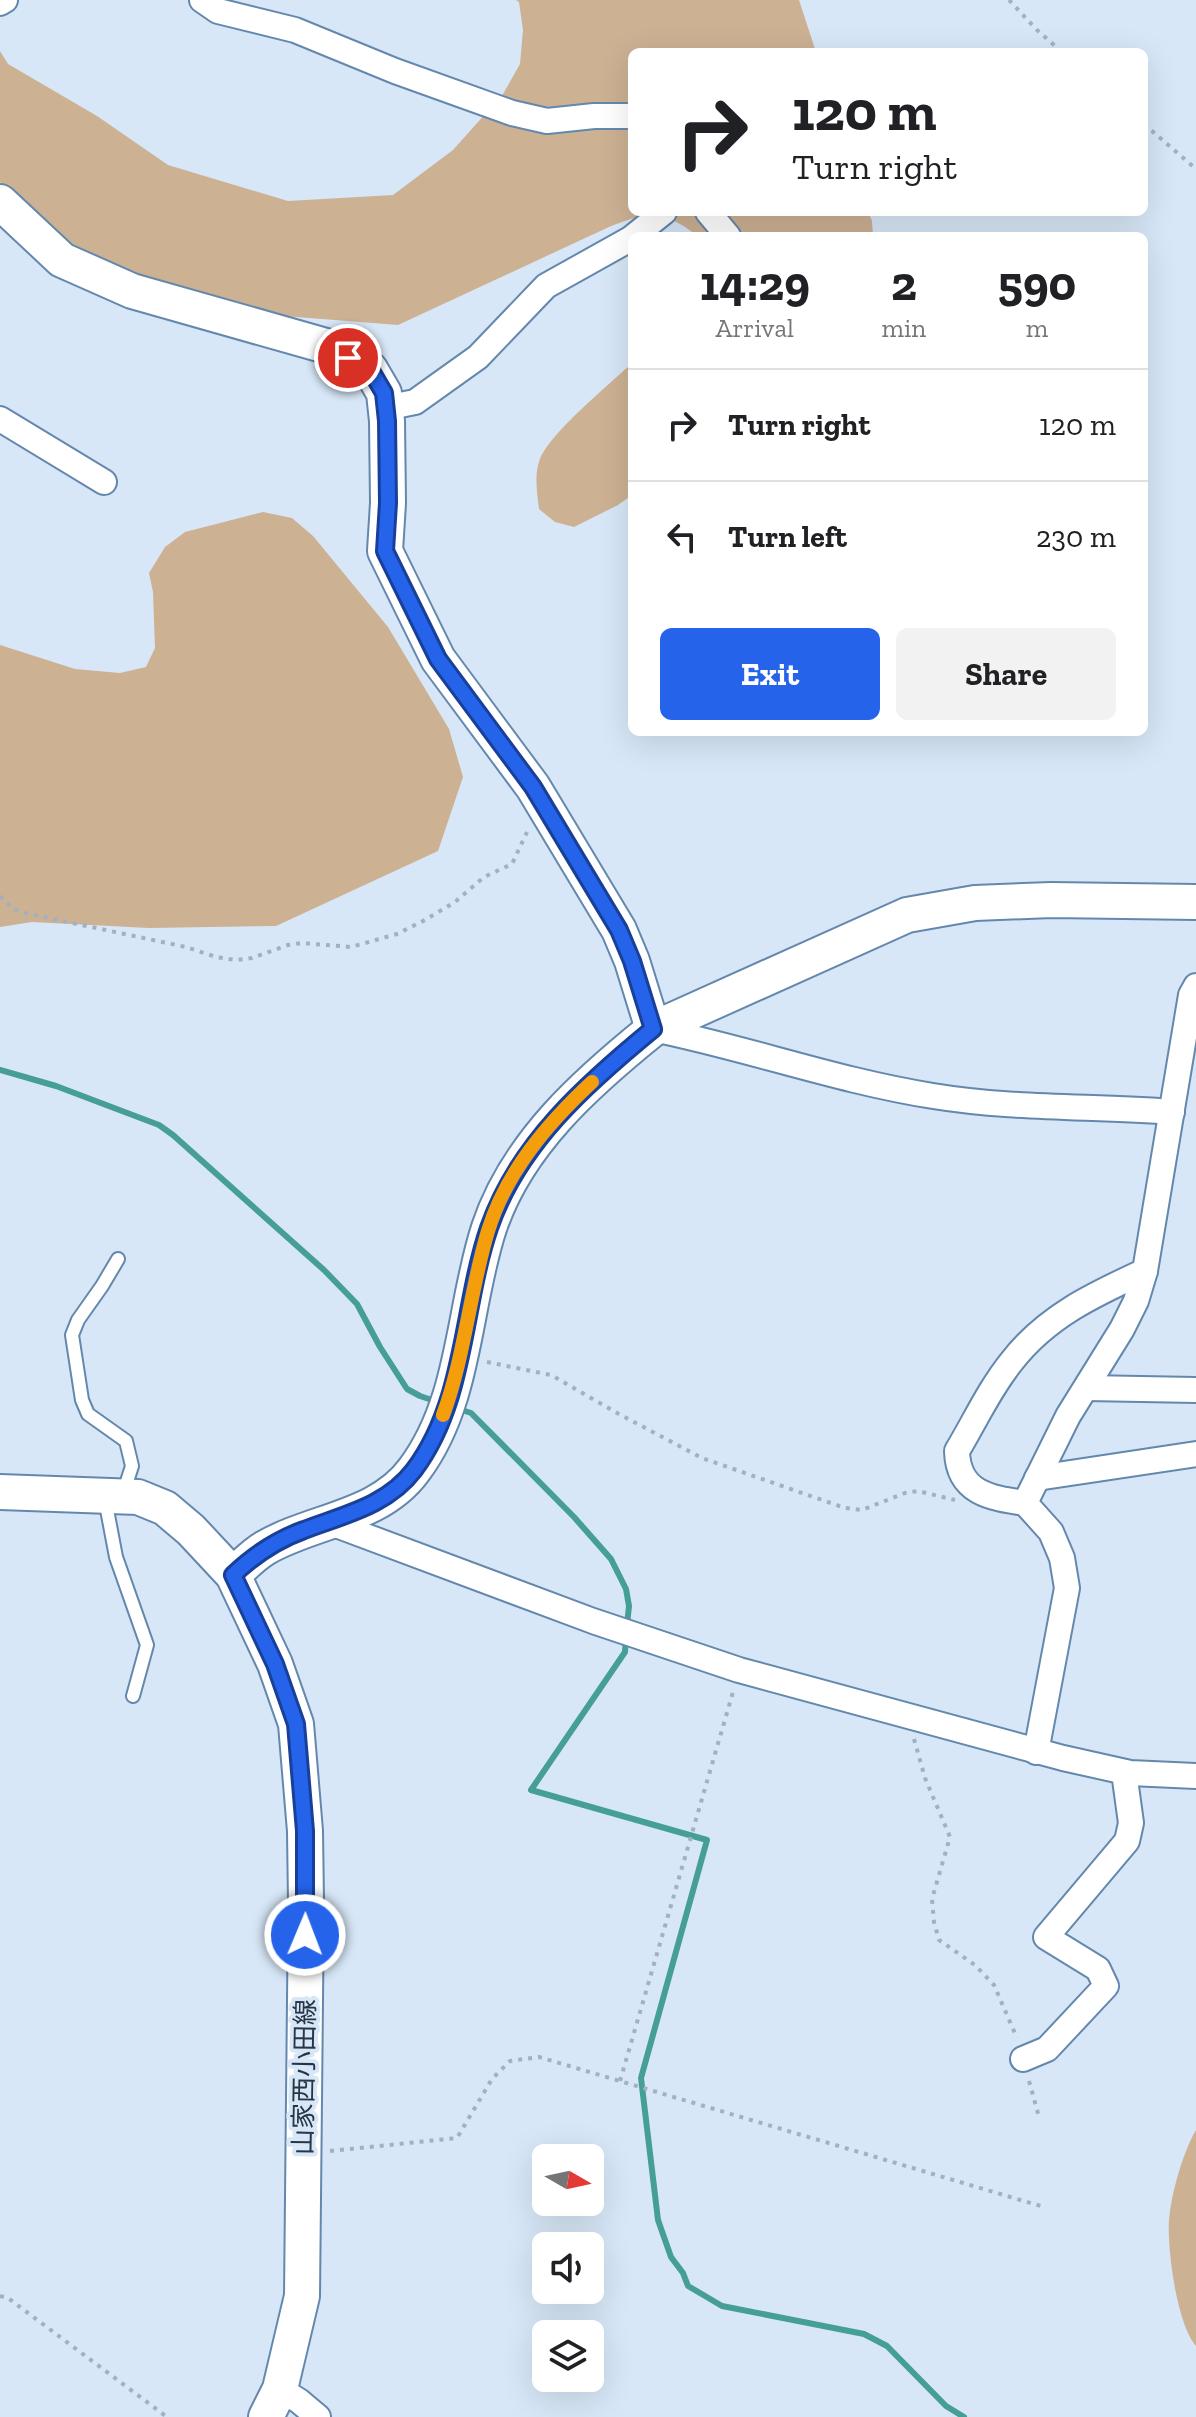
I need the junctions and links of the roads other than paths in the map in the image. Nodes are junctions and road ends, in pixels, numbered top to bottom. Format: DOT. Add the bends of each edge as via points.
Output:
graph roads {
  1 [pos="202,0"];
  2 [pos="628,116"];
  3 [pos="3,211"];
  4 [pos="659,216"];
  5 [pos="711,216"];
  6 [pos="639,232"];
  7 [pos="725,232"];
  8 [pos="628,240"];
  9 [pos="385,408"];
  10 [pos="0,419"];
  11 [pos="104,482"];
  12 [pos="1196,902"];
  13 [pos="1196,986"];
  14 [pos="653,1029"];
  15 [pos="1181,1100"];
  16 [pos="118,1259"];
  17 [pos="1145,1271"];
  18 [pos="1086,1388"];
  19 [pos="1196,1390"];
  20 [pos="1196,1454"];
  21 [pos="1037,1478"];
  22 [pos="0,1492"];
  23 [pos="113,1496"];
  24 [pos="1025,1503"];
  25 [pos="328,1522"];
  26 [pos="233,1575"];
  27 [pos="133,1696"];
  28 [pos="1036,1752"];
  29 [pos="1124,1772"];
  30 [pos="1196,1776"];
  31 [pos="1023,2059"];
  32 [pos="273,2403"];
  33 [pos="318,2417"];
  34 [pos="327,2417"];
  1 -- 2 [label="street" via="218,11 295,30 512,113 547,121"];
  3 -- 9 [label="street" via="62,260 132,291 326,346 370,369 384,393"];
  4 -- 6 [label="street"];
  5 -- 7 [label="street"];
  8 -- 9 [label="street" via="546,286 478,357 415,402"];
  9 -- 14 [label="street" via="385,551 438,659 541,801 619,930"];
  10 -- 11 [label="street"];
  12 -- 14 [label="street" via="975,903 907,915"];
  13 -- 15 [label="street"];
  14 -- 15 [label="street" via="935,1096 1015,1105"];
  14 -- 25 [label="street" via="576,1097 512,1177 488,1230 447,1404 412,1473 378,1501"];
  15 -- 17 [label="street"];
  16 -- 23 [label="lane" via="72,1335 88,1414 126,1441 132,1466"];
  17 -- 18 [label="street" via="1122,1329"];
  17 -- 24 [label="street" via="1087,1297 1037,1334 998,1379 957,1451 957,1465 969,1486"];
  18 -- 19 [label="street"];
  18 -- 21 [label="street"];
  20 -- 21 [label="street"];
  21 -- 24 [label="street"];
  22 -- 23 [label="street, 山家西小田線"];
  23 -- 26 [label="street, 山家西小田線" via="138,1497 165,1508"];
  23 -- 27 [label="lane" via="116,1557 147,1645"];
  24 -- 28 [label="street" via="1051,1532 1067,1588"];
  25 -- 26 [label="street" via="264,1548"];
  25 -- 28 [label="street" via="739,1670"];
  26 -- 32 [label="street, 山家西小田線" via="275,1664 296,1724 305,1831 302,2296"];
  28 -- 29 [label="street"];
  29 -- 30 [label="street"];
  29 -- 31 [label="street" via="1131,1823 1127,1841 1046,1937 1098,1969 1106,1986 1047,2049"];
  32 -- 33 [label="street" via="299,2401"];
  33 -- 34 [label="street"];
}
